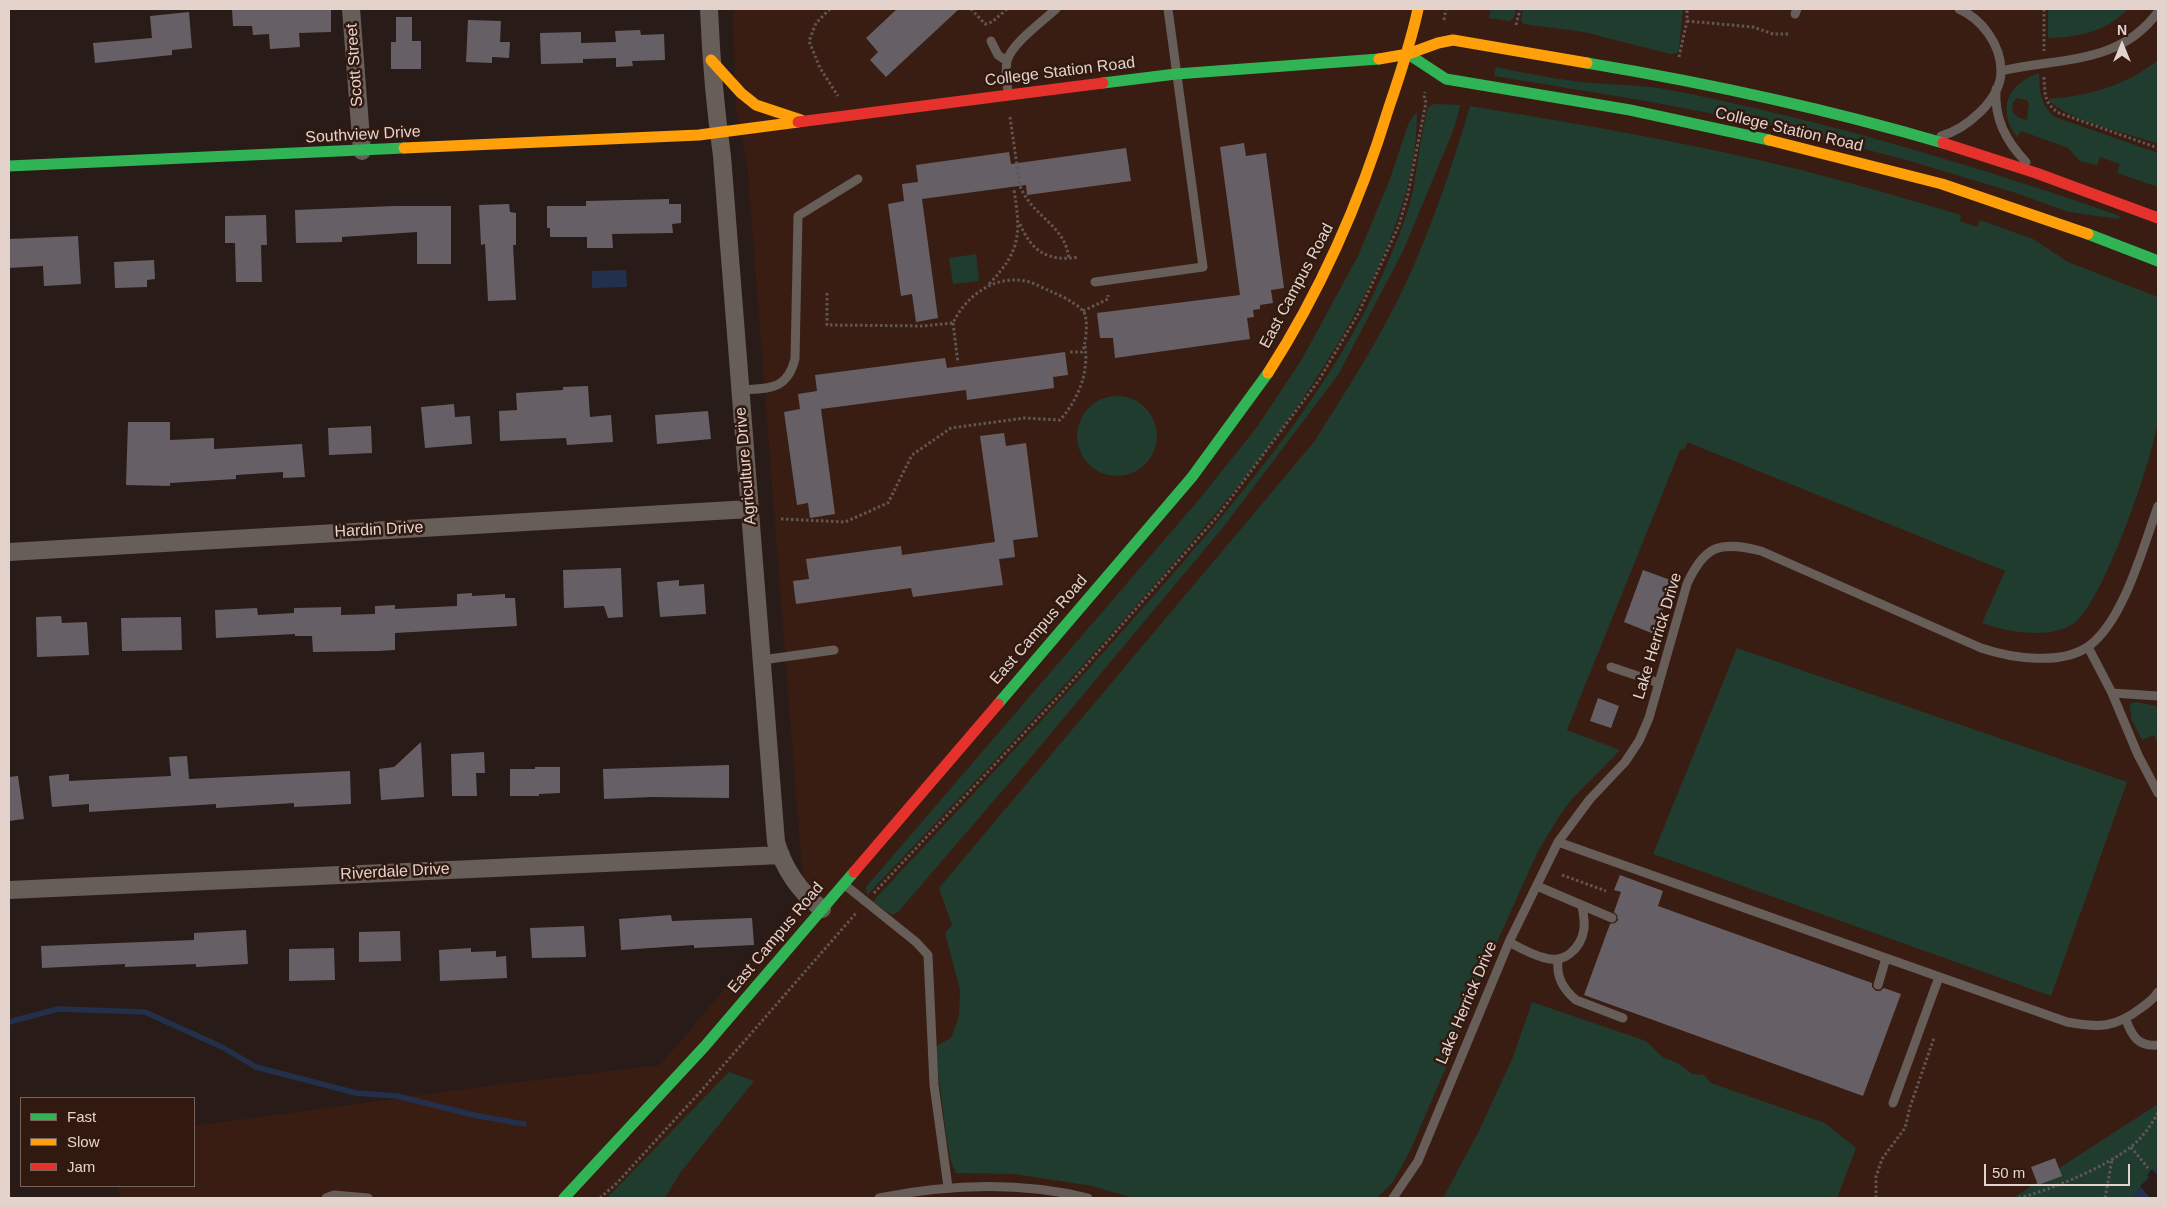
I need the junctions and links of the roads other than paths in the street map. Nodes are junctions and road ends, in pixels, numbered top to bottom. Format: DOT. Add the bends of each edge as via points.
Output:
graph roads {
  1 [pos="351,9"];
  2 [pos="709,9"];
  3 [pos="1056,9"];
  4 [pos="1168,9"];
  5 [pos="1418,9"];
  6 [pos="1959,9"];
  7 [pos="2158,12"];
  8 [pos="991,41"];
  9 [pos="1408,54"];
  10 [pos="711,60"];
  11 [pos="1007,61"];
  12 [pos="2001,71"];
  13 [pos="1176,74"];
  14 [pos="1996,88"];
  15 [pos="1008,95"];
  16 [pos="808,122"];
  17 [pos="719,134"];
  18 [pos="1924,139"];
  19 [pos="362,151"];
  20 [pos="9,166"];
  21 [pos="2041,175"];
  22 [pos="858,179"];
  23 [pos="2158,218"];
  24 [pos="2144,256"];
  25 [pos="2158,261"];
  26 [pos="2158,270"];
  27 [pos="1095,282"];
  28 [pos="740,390"];
  29 [pos="2158,506"];
  30 [pos="750,509"];
  31 [pos="9,552"];
  32 [pos="2088,646"];
  33 [pos="834,650"];
  34 [pos="762,660"];
  35 [pos="1611,667"];
  36 [pos="1659,682"];
  37 [pos="2112,693"];
  38 [pos="2158,696"];
  39 [pos="2158,793"];
  40 [pos="1558,842"];
  41 [pos="781,855"];
  42 [pos="844,884"];
  43 [pos="1537,886"];
  44 [pos="9,890"];
  45 [pos="1582,905"];
  46 [pos="822,909"];
  47 [pos="1612,918"];
  48 [pos="1509,942"];
  49 [pos="1886,958"];
  50 [pos="1558,959"];
  51 [pos="1938,977"];
  52 [pos="1878,985"];
  53 [pos="2158,992"];
  54 [pos="1624,1018"];
  55 [pos="2126,1020"];
  56 [pos="2158,1045"];
  57 [pos="1894,1102"];
  58 [pos="948,1187"];
  59 [pos="326,1198"];
  60 [pos="368,1198"];
  61 [pos="564,1198"];
  62 [pos="879,1198"];
  63 [pos="1088,1198"];
  64 [pos="1393,1198"];
  1 -- 19 [label="street, Scott Street"];
  2 -- 10 [label="street, Agriculture Drive"];
  3 -- 11 [label="lane" via="1013,49"];
  4 -- 13 [label="lane"];
  5 -- 9 [label="main road, East Campus Road"];
  6 -- 12 [label="lane" via="1976,19 1990,36"];
  7 -- 12 [label="lane" via="2134,36 2097,55"];
  8 -- 11 [label="lane" via="998,54"];
  9 -- 13 [label="main road, College Station Road"];
  9 -- 18 [label="main road, College Station Road" via="1438,42 1461,41 1682,81 1828,112"];
  9 -- 24 [label="main road, College Station Road" via="1446,79 1667,118 1942,184"];
  9 -- 42 [label="main road, East Campus Road" via="1345,231 1304,315 1233,424"];
  10 -- 16 [label="main road" via="756,105"];
  10 -- 17 [label="street, Agriculture Drive"];
  11 -- 15 [label="lane"];
  12 -- 14 [label="lane"];
  13 -- 15 [label="main road, College Station Road"];
  13 -- 27 [label="lane" via="1203,267"];
  14 -- 18 [label="lane" via="1979,113 1962,128"];
  14 -- 21 [label="lane" via="1997,116 2006,138 2026,163"];
  15 -- 16 [label="main road, College Station Road"];
  16 -- 17 [label="main road, College Station Road"];
  17 -- 19 [label="main road, Southview Drive"];
  17 -- 28 [label="street, Agriculture Drive"];
  18 -- 21 [label="main road, College Station Road"];
  19 -- 20 [label="main road, Southview Drive"];
  21 -- 23 [label="main road, College Station Road"];
  22 -- 28 [label="lane" via="798,216 795,359 790,373 773,387"];
  24 -- 25 [label="main road, College Station Road"];
  24 -- 26 [label="main road"];
  28 -- 30 [label="street, Agriculture Drive"];
  29 -- 32 [label="lane, Lake Herrick Drive" via="2125,594 2101,634"];
  30 -- 31 [label="street, Hardin Drive"];
  30 -- 34 [label="street, Agriculture Drive"];
  32 -- 36 [label="lane, Lake Herrick Drive" via="2075,653 2048,658 2027,659 1994,652 1762,551 1730,545 1715,548 1694,568"];
  32 -- 37 [label="lane"];
  33 -- 34 [label="lane"];
  34 -- 41 [label="street, Agriculture Drive" via="776,842"];
  35 -- 36 [label="lane"];
  36 -- 40 [label="lane, Lake Herrick Drive" via="1639,742 1625,762 1573,818"];
  37 -- 38 [label="lane"];
  37 -- 39 [label="lane"];
  40 -- 43 [label="lane, Lake Herrick Drive"];
  40 -- 49 [label="lane"];
  41 -- 44 [label="street, Riverdale Drive"];
  41 -- 46 [label="street, Agriculture Drive" via="797,883"];
  42 -- 46 [label="main road, East Campus Road"];
  42 -- 58 [label="lane" via="928,955 934,1085"];
  43 -- 45 [label="lane"];
  43 -- 48 [label="lane, Lake Herrick Drive"];
  45 -- 47 [label="lane"];
  45 -- 50 [label="lane" via="1584,929 1581,939 1568,956"];
  46 -- 61 [label="main road, East Campus Road" via="705,1046"];
  48 -- 50 [label="lane" via="1547,959"];
  48 -- 64 [label="lane, Lake Herrick Drive" via="1418,1162"];
  49 -- 51 [label="lane"];
  49 -- 52 [label="lane"];
  50 -- 54 [label="lane" via="1559,979 1570,995"];
  51 -- 55 [label="lane" via="2067,1022 2106,1026"];
  51 -- 57 [label="lane"];
  53 -- 55 [label="lane"];
  55 -- 56 [label="lane" via="2138,1042"];
  58 -- 62 [label="lane"];
  58 -- 63 [label="lane" via="1021,1186"];
  59 -- 60 [label="lane" via="334,1195"];
}
